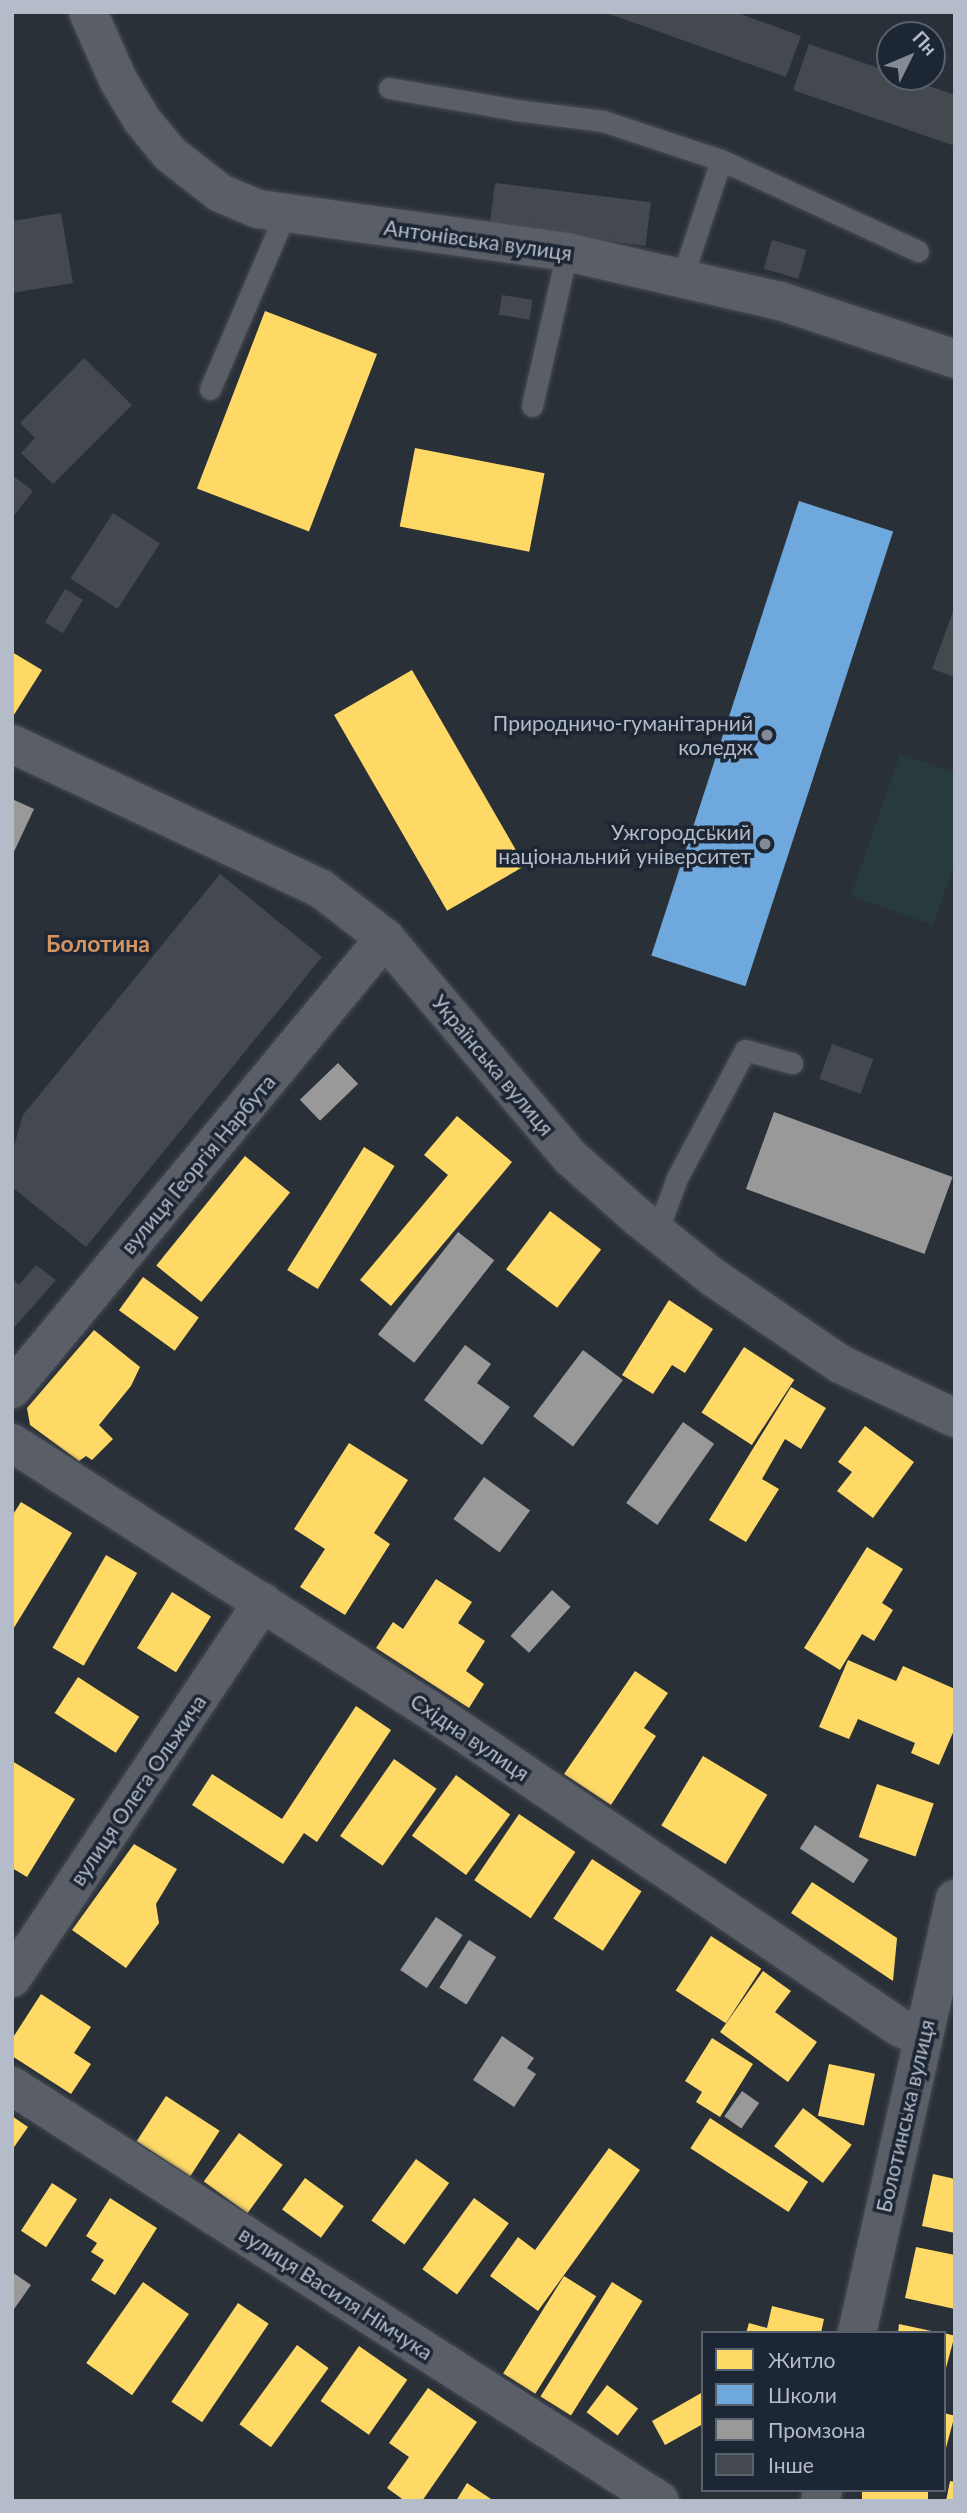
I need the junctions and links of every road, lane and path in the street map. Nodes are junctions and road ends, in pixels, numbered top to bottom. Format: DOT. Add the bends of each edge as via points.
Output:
graph roads {
  1 [pos="89,12"];
  2 [pos="389,88"];
  3 [pos="721,160"];
  4 [pos="286,212"];
  5 [pos="918,251"];
  6 [pos="568,252"];
  7 [pos="682,278"];
  8 [pos="955,359"];
  9 [pos="210,389"];
  10 [pos="532,406"];
  11 [pos="12,744"];
  12 [pos="385,938"];
  13 [pos="792,1063"];
  14 [pos="657,1232"];
  15 [pos="12,1389"];
  16 [pos="955,1418"];
  17 [pos="12,1443"];
  18 [pos="263,1602"];
  19 [pos="955,1899"];
  20 [pos="12,1978"];
  21 [pos="922,2038"];
  22 [pos="12,2086"];
  23 [pos="858,2331"];
  24 [pos="660,2501"];
  1 -- 4 [label="street, Антонівська вулиця" via="118,80 170,154 220,194 258,209"];
  2 -- 3 [label="lane" via="603,121"];
  3 -- 5 [label="lane"];
  3 -- 7 [label="lane"];
  4 -- 6 [label="street, Антонівська вулиця"];
  4 -- 9 [label="lane"];
  6 -- 7 [label="street, Антонівська вулиця"];
  6 -- 10 [label="lane"];
  7 -- 8 [label="street, Антонівська вулиця" via="780,301"];
  11 -- 12 [label="street, Українська вулиця" via="320,888"];
  12 -- 14 [label="street, Українська вулиця" via="570,1157"];
  12 -- 15 [label="street, вулиця Георгія Нарбута"];
  13 -- 14 [label="lane" via="745,1050 677,1178"];
  14 -- 16 [label="street, Українська вулиця" via="714,1278 840,1364"];
  17 -- 18 [label="street, Східна вулиця"];
  18 -- 20 [label="street, вулиця Олега Ольжича"];
  18 -- 21 [label="street, Східна вулиця"];
  19 -- 21 [label="street, Болотинська вулиця"];
  21 -- 23 [label="street, Болотинська вулиця"];
  22 -- 24 [label="street, вулиця Василя Німчука"];
}
